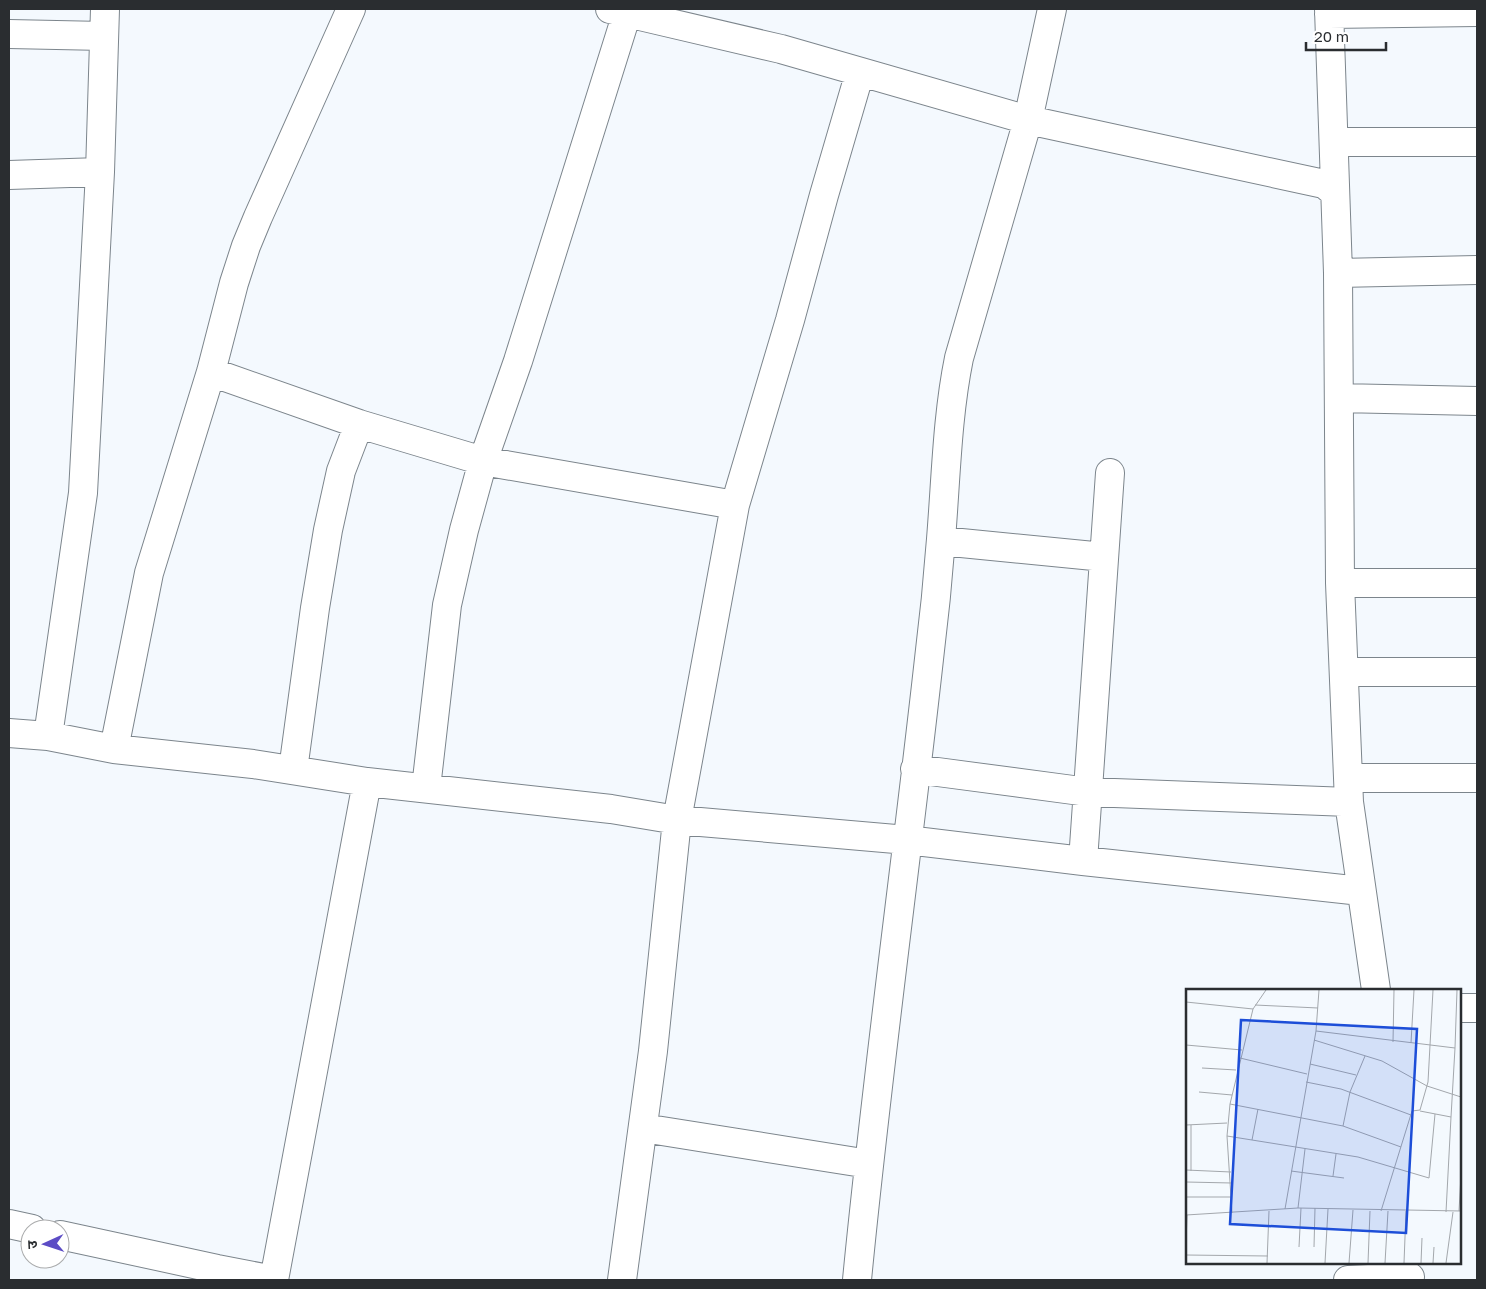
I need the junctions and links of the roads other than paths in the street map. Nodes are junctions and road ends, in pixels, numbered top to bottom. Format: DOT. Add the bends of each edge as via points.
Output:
graph roads {
  1 [pos="105,9"];
  2 [pos="351,9"];
  3 [pos="1052,9"];
  4 [pos="618,11"];
  5 [pos="1329,12"];
  6 [pos="1477,12"];
  7 [pos="9,34"];
  8 [pos="104,36"];
  9 [pos="860,72"];
  10 [pos="1028,120"];
  11 [pos="1334,142"];
  12 [pos="1477,142"];
  13 [pos="100,172"];
  14 [pos="9,174"];
  15 [pos="1335,193"];
  16 [pos="1477,270"];
  17 [pos="1338,273"];
  18 [pos="212,372"];
  19 [pos="1339,398"];
  20 [pos="1477,401"];
  21 [pos="359,424"];
  22 [pos="483,462"];
  23 [pos="1110,473"];
  24 [pos="735,505"];
  25 [pos="941,541"];
  26 [pos="1104,557"];
  27 [pos="1340,583"];
  28 [pos="1477,583"];
  29 [pos="1344,672"];
  30 [pos="1477,672"];
  31 [pos="9,732"];
  32 [pos="48,736"];
  33 [pos="114,749"];
  34 [pos="915,769"];
  35 [pos="293,770"];
  36 [pos="1477,778"];
  37 [pos="367,782"];
  38 [pos="426,788"];
  39 [pos="1349,790"];
  40 [pos="1088,792"];
  41 [pos="677,820"];
  42 [pos="907,840"];
  43 [pos="1083,861"];
  44 [pos="1362,891"];
  45 [pos="1376,989"];
  46 [pos="1461,1008"];
  47 [pos="1477,1008"];
  48 [pos="643,1128"];
  49 [pos="869,1164"];
  50 [pos="70,1238"];
  51 [pos="1410,1273"];
  52 [pos="216,1275"];
  53 [pos="274,1280"];
  54 [pos="622,1280"];
  55 [pos="857,1280"];
  56 [pos="1348,1280"];
  1 -- 8 [label="street"];
  2 -- 18 [label="street" via="246,246"];
  3 -- 10 [label="street"];
  4 -- 9 [label="street" via="781,49"];
  4 -- 22 [label="street" via="518,361"];
  5 -- 6 [label="street"];
  5 -- 11 [label="street"];
  7 -- 8 [label="street"];
  8 -- 13 [label="street"];
  9 -- 10 [label="street"];
  9 -- 24 [label="street"];
  10 -- 15 [label="street" via="1324,184"];
  10 -- 25 [label="street" via="959,358 950,417"];
  11 -- 12 [label="street"];
  11 -- 15 [label="street"];
  13 -- 14 [label="street"];
  13 -- 32 [label="street" via="83,493"];
  15 -- 17 [label="street"];
  16 -- 17 [label="street"];
  17 -- 19 [label="street"];
  18 -- 21 [label="street"];
  18 -- 33 [label="street" via="149,573"];
  19 -- 20 [label="street"];
  19 -- 27 [label="street"];
  21 -- 22 [label="street"];
  21 -- 35 [label="street" via="342,471 328,530"];
  22 -- 24 [label="street"];
  22 -- 38 [label="street" via="447,605"];
  23 -- 26 [label="street"];
  24 -- 41 [label="street"];
  25 -- 26 [label="street"];
  25 -- 34 [label="street"];
  26 -- 40 [label="street"];
  27 -- 28 [label="street"];
  27 -- 29 [label="street"];
  29 -- 30 [label="street"];
  29 -- 39 [label="street"];
  31 -- 32 [label="street"];
  32 -- 33 [label="street"];
  33 -- 35 [label="street"];
  34 -- 40 [label="street"];
  34 -- 42 [label="street"];
  35 -- 37 [label="street"];
  36 -- 39 [label="street"];
  37 -- 38 [label="street"];
  37 -- 53 [label="street"];
  38 -- 41 [label="street" via="611,809"];
  39 -- 40 [label="street"];
  39 -- 44 [label="street"];
  40 -- 43 [label="street"];
  41 -- 42 [label="street"];
  41 -- 48 [label="street"];
  42 -- 43 [label="street"];
  42 -- 49 [label="street"];
  43 -- 44 [label="street"];
  44 -- 45 [label="street"];
  46 -- 47 [label="street"];
  48 -- 49 [label="street"];
  48 -- 54 [label="street"];
  49 -- 55 [label="street"];
  50 -- 52 [label="street"];
  51 -- 56 [label="street"];
  52 -- 53 [label="street"];
}
